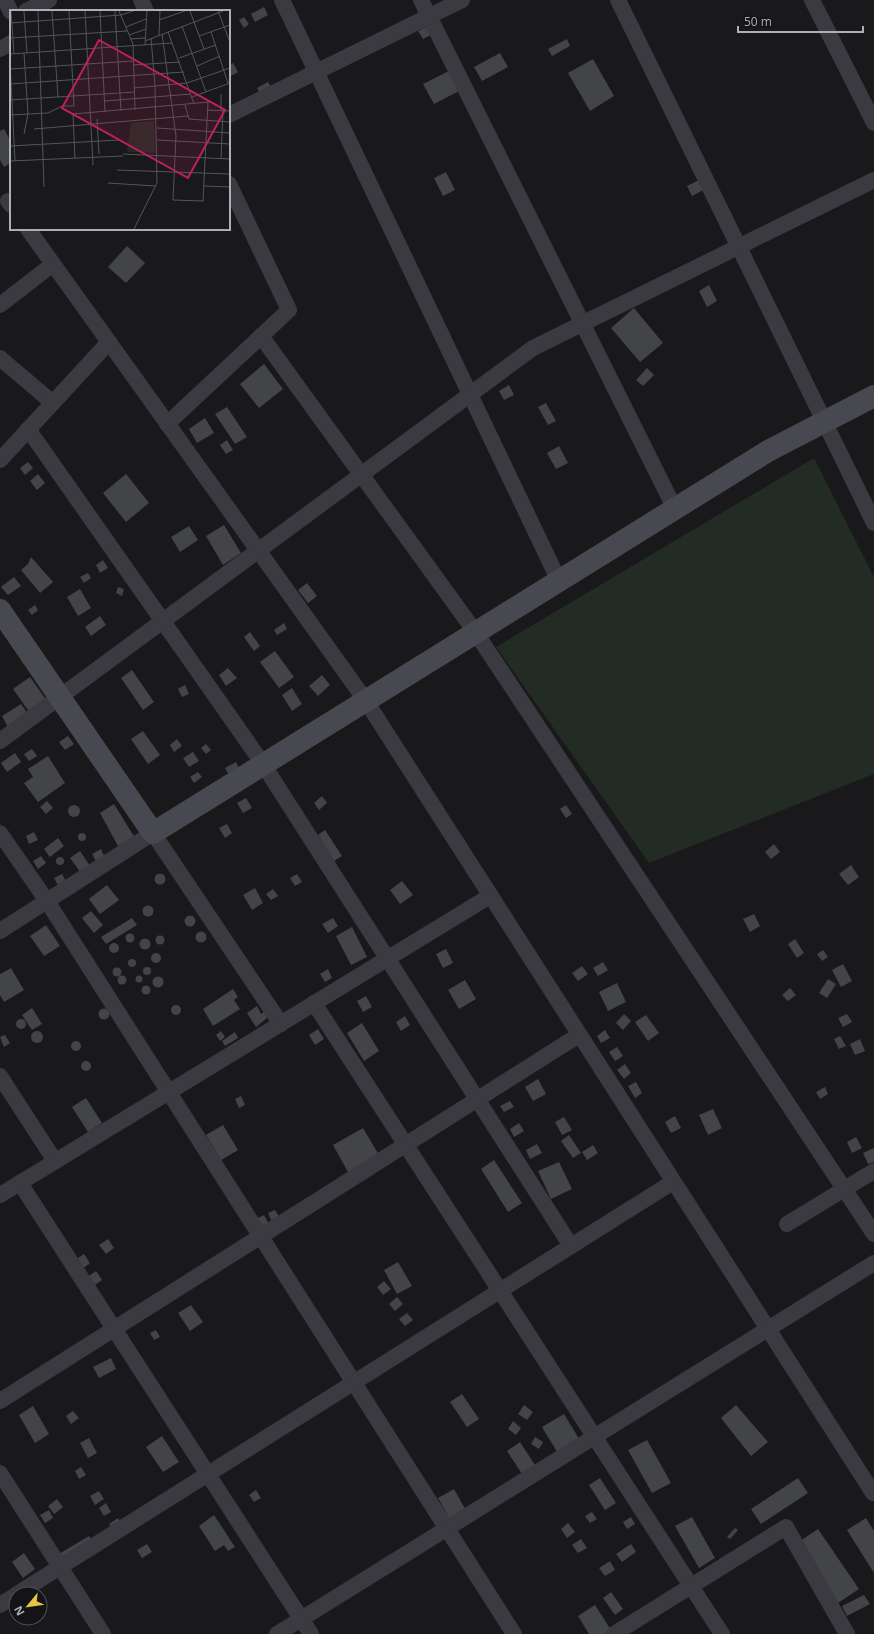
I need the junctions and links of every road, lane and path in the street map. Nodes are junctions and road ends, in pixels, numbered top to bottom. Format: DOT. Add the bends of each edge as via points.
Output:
graph roads {
  1 [pos="5,0"];
  2 [pos="49,0"];
  3 [pos="141,0"];
  4 [pos="282,0"];
  5 [pos="421,0"];
  6 [pos="462,0"];
  7 [pos="618,0"];
  8 [pos="812,0"];
  9 [pos="10,10"];
  10 [pos="28,10"];
  11 [pos="146,10"];
  12 [pos="429,16"];
  13 [pos="10,44"];
  14 [pos="0,49"];
  15 [pos="316,72"];
  16 [pos="230,115"];
  17 [pos="874,123"];
  18 [pos="874,180"];
  19 [pos="230,186"];
  20 [pos="29,230"];
  21 [pos="739,247"];
  22 [pos="53,264"];
  23 [pos="0,305"];
  24 [pos="583,324"];
  25 [pos="261,336"];
  26 [pos="109,342"];
  27 [pos="0,358"];
  28 [pos="470,394"];
  29 [pos="874,396"];
  30 [pos="53,403"];
  31 [pos="824,422"];
  32 [pos="167,424"];
  33 [pos="28,429"];
  34 [pos="0,460"];
  35 [pos="361,475"];
  36 [pos="675,509"];
  37 [pos="874,523"];
  38 [pos="258,551"];
  39 [pos="559,581"];
  40 [pos="0,610"];
  41 [pos="163,621"];
  42 [pos="476,633"];
  43 [pos="60,697"];
  44 [pos="366,701"];
  45 [pos="0,741"];
  46 [pos="264,764"];
  47 [pos="0,833"];
  48 [pos="153,833"];
  49 [pos="490,896"];
  50 [pos="47,901"];
  51 [pos="0,931"];
  52 [pos="387,958"];
  53 [pos="314,1003"];
  54 [pos="281,1024"];
  55 [pos="579,1035"];
  56 [pos="0,1076"];
  57 [pos="169,1092"];
  58 [pos="477,1099"];
  59 [pos="405,1145"];
  60 [pos="55,1161"];
  61 [pos="874,1171"];
  62 [pos="673,1182"];
  63 [pos="20,1183"];
  64 [pos="844,1189"];
  65 [pos="0,1195"];
  66 [pos="787,1224"];
  67 [pos="874,1234"];
  68 [pos="261,1236"];
  69 [pos="571,1246"];
  70 [pos="874,1263"];
  71 [pos="500,1291"];
  72 [pos="114,1329"];
  73 [pos="768,1329"];
  74 [pos="354,1383"];
  75 [pos="0,1401"];
  76 [pos="594,1437"];
  77 [pos="0,1473"];
  78 [pos="208,1474"];
  79 [pos="874,1492"];
  80 [pos="447,1529"];
  81 [pos="60,1567"];
  82 [pos="30,1586"];
  83 [pos="691,1586"];
  84 [pos="301,1619"];
  85 [pos="103,1634"];
  86 [pos="277,1634"];
  87 [pos="311,1634"];
  88 [pos="514,1634"];
  89 [pos="614,1634"];
  90 [pos="722,1634"];
  91 [pos="847,1634"];
  1 -- 9 [label="street"];
  2 -- 10 [label="street"];
  3 -- 11 [label="street"];
  4 -- 15 [label="street"];
  5 -- 12 [label="street"];
  6 -- 12 [label="street"];
  7 -- 21 [label="street"];
  8 -- 17 [label="street"];
  12 -- 15 [label="street"];
  12 -- 24 [label="street"];
  13 -- 14 [label="street"];
  15 -- 16 [label="street"];
  15 -- 28 [label="street"];
  18 -- 21 [label="street"];
  19 -- 25 [label="street" via="289,310"];
  20 -- 22 [label="street"];
  21 -- 24 [label="street"];
  21 -- 31 [label="street"];
  22 -- 23 [label="street"];
  22 -- 26 [label="street"];
  24 -- 28 [label="street" via="533,348"];
  24 -- 36 [label="street"];
  25 -- 32 [label="street"];
  25 -- 35 [label="street"];
  26 -- 30 [label="street"];
  26 -- 32 [label="street"];
  27 -- 30 [label="street"];
  28 -- 35 [label="street"];
  28 -- 39 [label="street"];
  29 -- 31 [label="main road"];
  30 -- 33 [label="street"];
  31 -- 36 [label="main road" via="768,451"];
  31 -- 37 [label="street"];
  32 -- 38 [label="street"];
  33 -- 34 [label="street"];
  33 -- 41 [label="street"];
  35 -- 38 [label="street"];
  35 -- 42 [label="street"];
  36 -- 39 [label="main road"];
  38 -- 41 [label="street"];
  38 -- 44 [label="street"];
  39 -- 42 [label="main road"];
  40 -- 43 [label="main road"];
  41 -- 43 [label="street"];
  41 -- 46 [label="street"];
  42 -- 44 [label="main road"];
  42 -- 64 [label="street"];
  43 -- 45 [label="street"];
  43 -- 48 [label="main road"];
  44 -- 46 [label="main road"];
  44 -- 49 [label="street"];
  46 -- 48 [label="main road"];
  46 -- 52 [label="street"];
  47 -- 50 [label="street"];
  48 -- 50 [label="street"];
  48 -- 54 [label="street"];
  49 -- 52 [label="street"];
  49 -- 55 [label="street"];
  50 -- 51 [label="street"];
  50 -- 57 [label="street"];
  52 -- 53 [label="street"];
  52 -- 58 [label="street"];
  53 -- 54 [label="street"];
  53 -- 59 [label="street"];
  54 -- 57 [label="street"];
  55 -- 58 [label="street"];
  55 -- 62 [label="street"];
  56 -- 60 [label="street"];
  57 -- 60 [label="street"];
  57 -- 68 [label="street"];
  58 -- 59 [label="street"];
  58 -- 69 [label="street"];
  59 -- 68 [label="street"];
  59 -- 71 [label="street"];
  60 -- 63 [label="street"];
  61 -- 64 [label="street"];
  62 -- 69 [label="street"];
  62 -- 73 [label="street"];
  63 -- 65 [label="street"];
  63 -- 72 [label="street"];
  64 -- 66 [label="street"];
  64 -- 67 [label="street"];
  68 -- 72 [label="street"];
  68 -- 74 [label="street"];
  69 -- 71 [label="street"];
  70 -- 73 [label="street"];
  71 -- 74 [label="street"];
  71 -- 76 [label="street"];
  72 -- 75 [label="street"];
  72 -- 78 [label="street"];
  73 -- 76 [label="street"];
  73 -- 79 [label="street"];
  74 -- 78 [label="street"];
  74 -- 80 [label="street"];
  76 -- 80 [label="street"];
  76 -- 83 [label="street"];
  77 -- 81 [label="street"];
  78 -- 81 [label="street"];
  78 -- 84 [label="street"];
  80 -- 84 [label="street"];
  80 -- 88 [label="street"];
  81 -- 82 [label="street"];
  81 -- 85 [label="street"];
  83 -- 89 [label="street"];
  83 -- 90 [label="street"];
  83 -- 91 [label="street" via="786,1527"];
  84 -- 86 [label="street"];
  84 -- 87 [label="street"];
}
